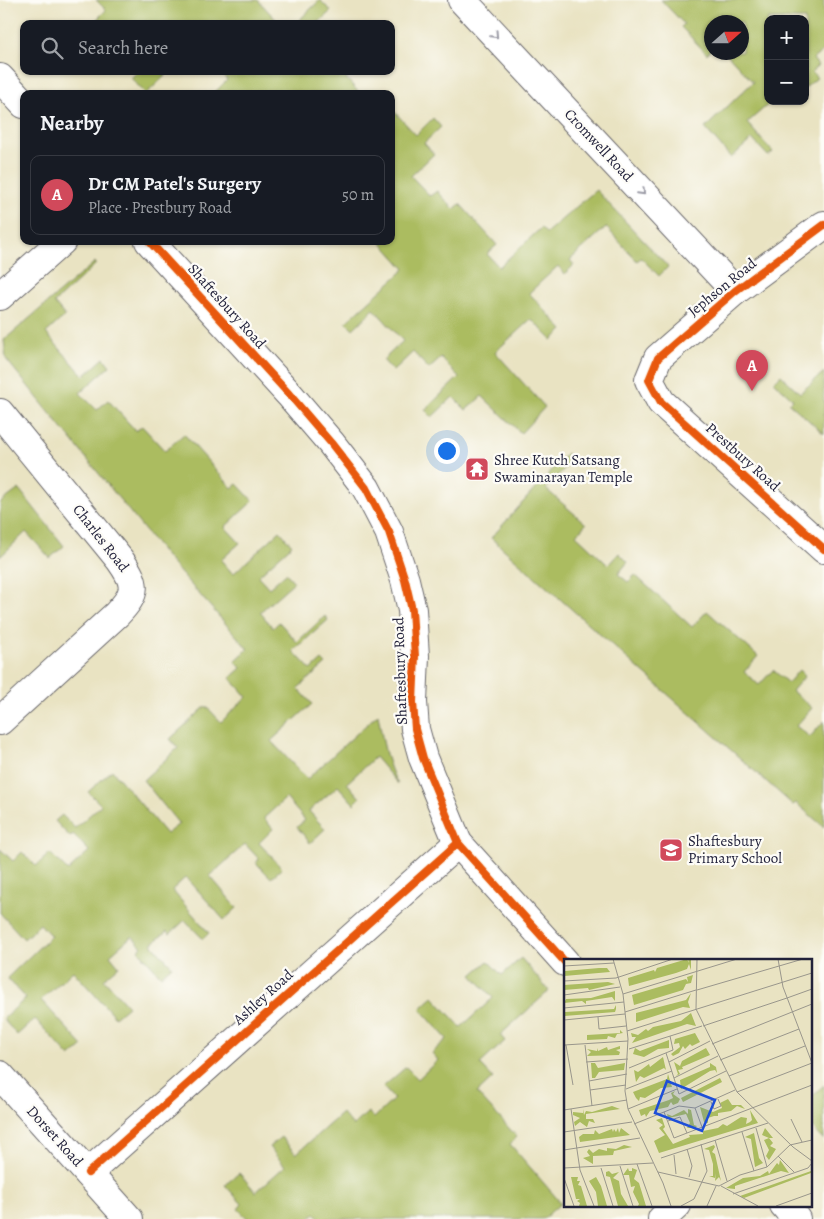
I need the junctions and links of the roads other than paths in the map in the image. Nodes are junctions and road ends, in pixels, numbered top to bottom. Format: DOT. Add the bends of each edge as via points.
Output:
graph roads {
  1 [pos="462,0"];
  2 [pos="0,78"];
  3 [pos="20,100"];
  4 [pos="824,225"];
  5 [pos="57,245"];
  6 [pos="153,245"];
  7 [pos="736,291"];
  8 [pos="0,296"];
  9 [pos="649,380"];
  10 [pos="0,413"];
  11 [pos="824,549"];
  12 [pos="0,721"];
  13 [pos="458,843"];
  14 [pos="564,961"];
  15 [pos="0,1075"];
  16 [pos="88,1173"];
  17 [pos="676,1206"];
  18 [pos="785,1206"];
  19 [pos="129,1219"];
  20 [pos="662,1219"];
  21 [pos="796,1219"];
  1 -- 7 [label="street, Cromwell Road, one-way"];
  2 -- 3 [label="street"];
  4 -- 7 [label="street, Jephson Road"];
  5 -- 8 [label="street"];
  6 -- 13 [label="street, Shaftesbury Road" via="331,443 366,488 389,532 412,610 415,729 423,758"];
  7 -- 9 [label="street, Jephson Road" via="658,358"];
  9 -- 11 [label="street, Prestbury Road" via="661,402"];
  10 -- 12 [label="street, Charles Road" via="120,560 130,574 134,588 128,602 117,614"];
  13 -- 14 [label="street, Shaftesbury Road"];
  13 -- 16 [label="street, Ashley Road"];
  15 -- 16 [label="street, Dorset Road"];
  16 -- 19 [label="street, Dorset Road"];
  17 -- 20 [label="street"];
  18 -- 21 [label="street"];
}
